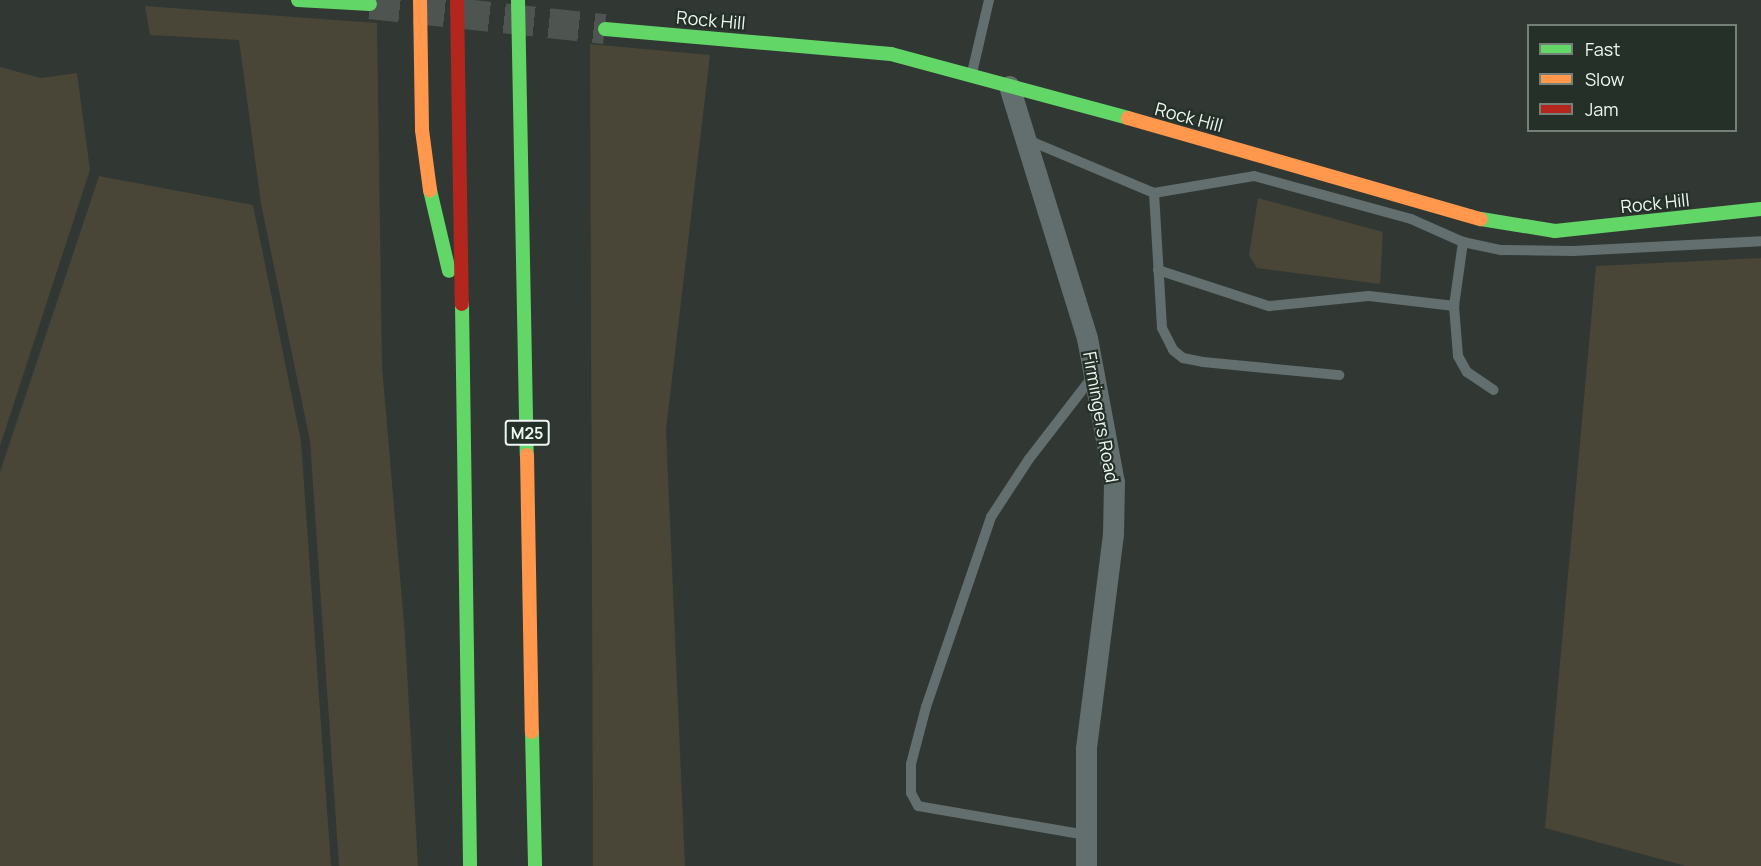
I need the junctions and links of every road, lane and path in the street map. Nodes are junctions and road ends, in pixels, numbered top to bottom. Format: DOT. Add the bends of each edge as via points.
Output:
graph roads {
  1 [pos="298,0"];
  2 [pos="420,0"];
  3 [pos="457,0"];
  4 [pos="518,0"];
  5 [pos="989,0"];
  6 [pos="370,4"];
  7 [pos="605,29"];
  8 [pos="971,76"];
  9 [pos="1009,86"];
  10 [pos="1028,140"];
  11 [pos="1154,193"];
  12 [pos="1761,209"];
  13 [pos="1761,241"];
  14 [pos="1462,242"];
  15 [pos="1158,270"];
  16 [pos="1454,306"];
  17 [pos="462,322"];
  18 [pos="1094,375"];
  19 [pos="1339,375"];
  20 [pos="1494,390"];
  21 [pos="1086,835"];
  22 [pos="471,866"];
  23 [pos="535,866"];
  24 [pos="1086,866"];
  1 -- 6 [label="main road"];
  2 -- 17 [label="main road" via="422,130 428,181"];
  3 -- 17 [label="main road"];
  4 -- 23 [label="main road, M25"];
  5 -- 8 [label="lane"];
  7 -- 8 [label="main road, Rock Hill" via="891,54"];
  8 -- 9 [label="main road, Rock Hill"];
  9 -- 10 [label="street, Firmingers Road"];
  9 -- 12 [label="main road, Rock Hill" via="1492,222 1555,231"];
  10 -- 11 [label="lane"];
  10 -- 18 [label="street, Firmingers Road" via="1081,316"];
  11 -- 14 [label="lane" via="1254,176 1412,219"];
  11 -- 15 [label="lane"];
  13 -- 14 [label="lane" via="1534,252"];
  14 -- 16 [label="lane"];
  15 -- 16 [label="lane" via="1269,306 1369,296"];
  15 -- 19 [label="lane" via="1162,328 1173,350 1183,358"];
  16 -- 20 [label="lane" via="1458,356 1467,372"];
  17 -- 22 [label="main road"];
  18 -- 21 [label="street, Firmingers Road" via="1114,482 1113,534 1086,749"];
  18 -- 21 [label="lane" via="1029,459 991,517 926,707 911,764 911,793 918,806"];
  21 -- 24 [label="street, Firmingers Road"];
}
